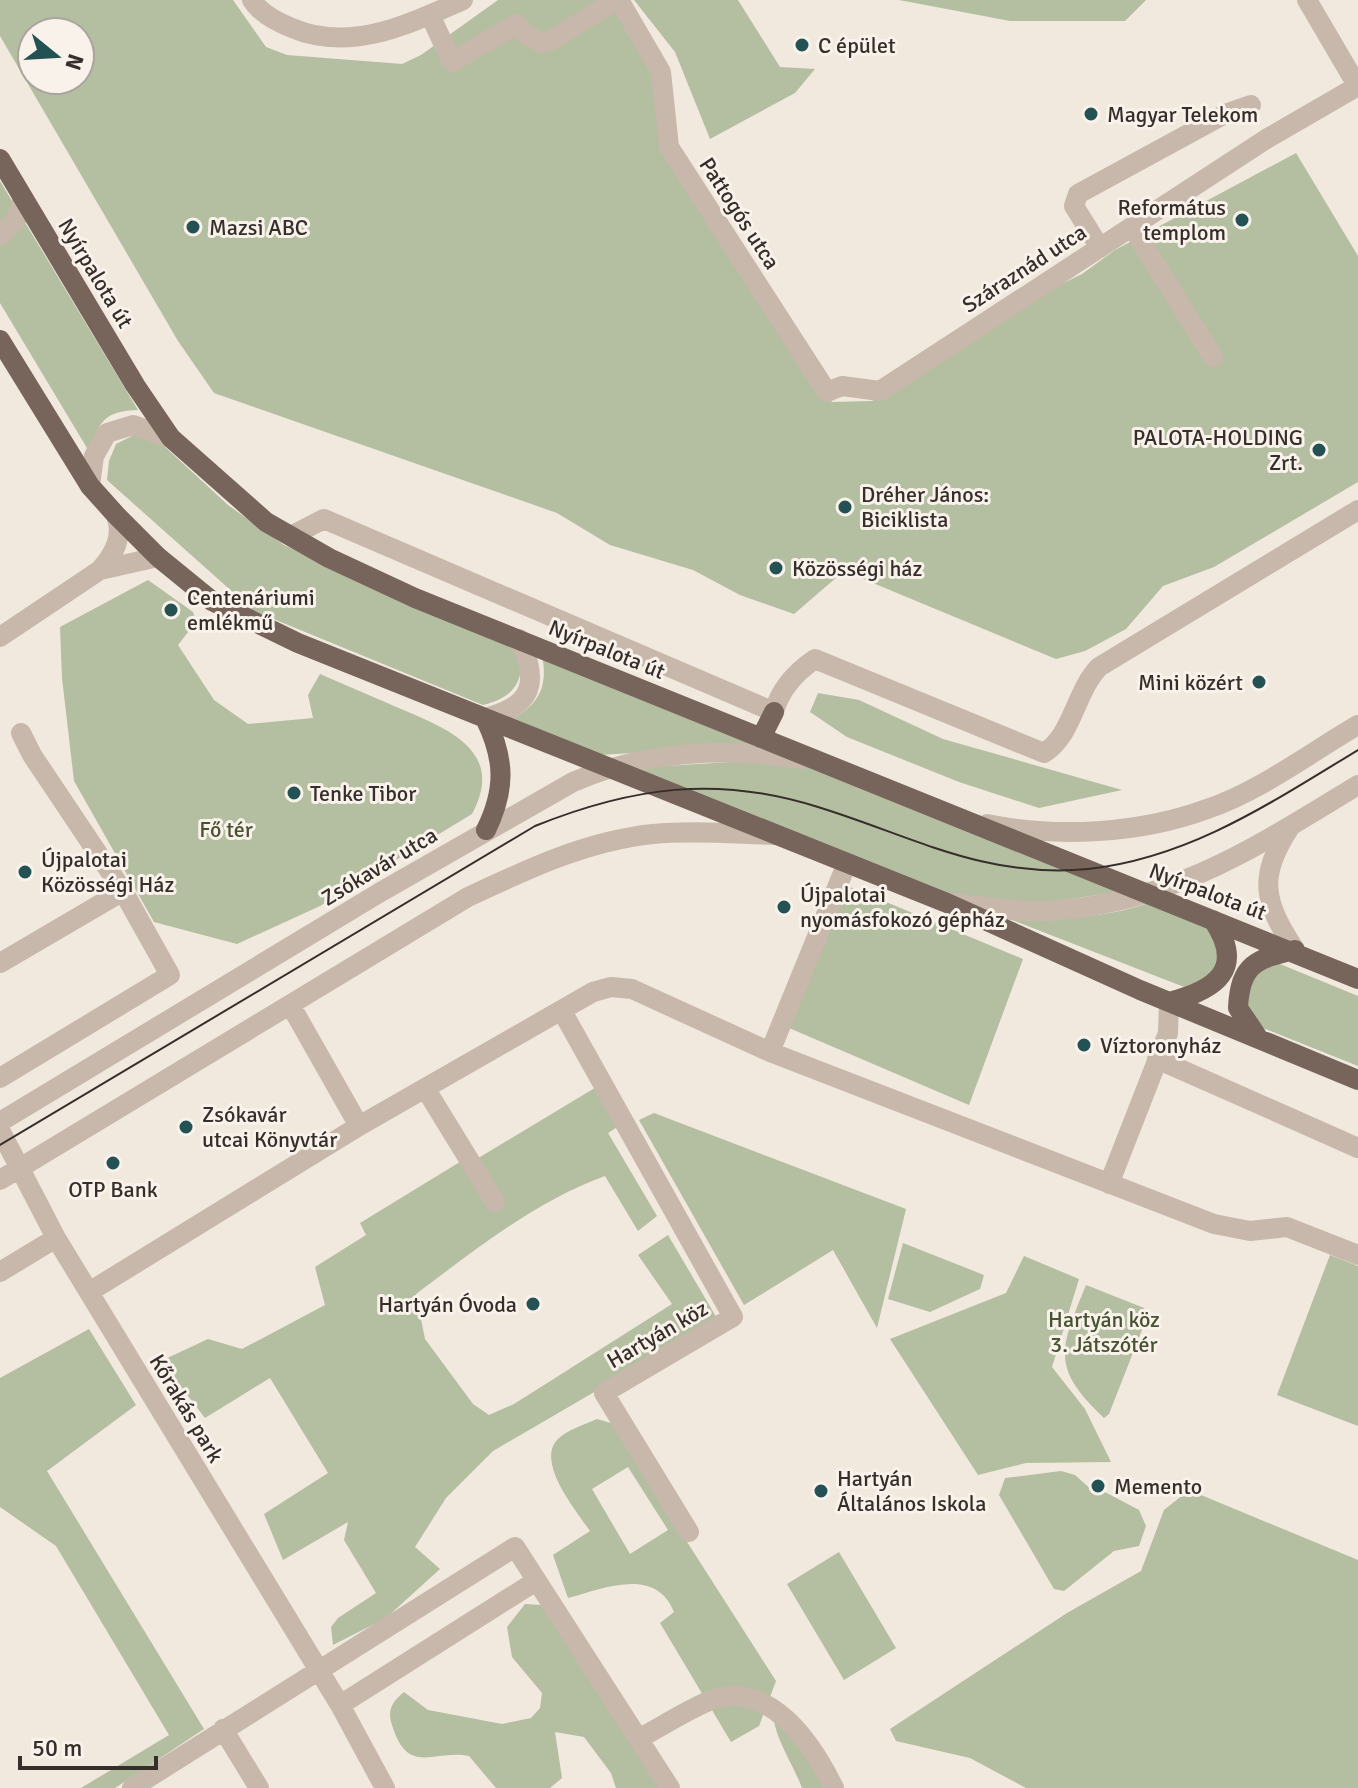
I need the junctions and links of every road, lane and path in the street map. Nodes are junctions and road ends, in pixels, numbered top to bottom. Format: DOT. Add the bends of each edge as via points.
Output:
graph roads {
  1 [pos="463,0"];
  2 [pos="618,0"];
  3 [pos="1307,0"];
  4 [pos="256,2"];
  5 [pos="430,15"];
  6 [pos="1358,87"];
  7 [pos="1251,105"];
  8 [pos="0,159"];
  9 [pos="23,198"];
  10 [pos="1132,227"];
  11 [pos="0,236"];
  12 [pos="1100,248"];
  13 [pos="0,340"];
  14 [pos="1213,357"];
  15 [pos="880,391"];
  16 [pos="171,438"];
  17 [pos="90,486"];
  18 [pos="1358,510"];
  19 [pos="116,515"];
  20 [pos="291,536"];
  21 [pos="158,557"];
  22 [pos="100,570"];
  23 [pos="0,637"];
  24 [pos="519,639"];
  25 [pos="774,712"];
  26 [pos="485,718"];
  27 [pos="1358,725"];
  28 [pos="21,733"];
  29 [pos="761,738"];
  30 [pos="815,760"];
  31 [pos="606,768"];
  32 [pos="1358,785"];
  33 [pos="964,819"];
  34 [pos="1290,826"];
  35 [pos="486,830"];
  36 [pos="780,835"];
  37 [pos="847,863"];
  38 [pos="123,891"];
  39 [pos="1151,895"];
  40 [pos="947,903"];
  41 [pos="1213,920"];
  42 [pos="1295,950"];
  43 [pos="0,963"];
  44 [pos="1358,979"];
  45 [pos="1169,1002"];
  46 [pos="291,1006"];
  47 [pos="562,1011"];
  48 [pos="1259,1039"];
  49 [pos="770,1052"];
  50 [pos="1157,1059"];
  51 [pos="0,1078"];
  52 [pos="1358,1080"];
  53 [pos="425,1088"];
  54 [pos="0,1122"];
  55 [pos="359,1126"];
  56 [pos="0,1130"];
  57 [pos="1358,1148"];
  58 [pos="20,1167"];
  59 [pos="0,1180"];
  60 [pos="1109,1184"];
  61 [pos="495,1202"];
  62 [pos="56,1238"];
  63 [pos="1358,1255"];
  64 [pos="0,1272"];
  65 [pos="89,1292"];
  66 [pos="689,1532"];
  67 [pos="536,1581"];
  68 [pos="317,1672"];
  69 [pos="340,1705"];
  70 [pos="223,1729"];
  71 [pos="638,1739"];
  72 [pos="132,1788"];
  73 [pos="259,1788"];
  74 [pos="385,1788"];
  75 [pos="670,1788"];
  76 [pos="834,1788"];
  1 -- 5 [label="street"];
  2 -- 5 [label="street" via="552,40 543,43 516,24 452,62"];
  2 -- 15 [label="street, Pattogós utca" via="661,72 669,147 827,392 842,386"];
  3 -- 6 [label="street"];
  4 -- 5 [label="street" via="279,23 305,34 345,39"];
  6 -- 10 [label="street, Száraznád utca" via="1268,138"];
  7 -- 12 [label="street" via="1078,194 1074,206"];
  8 -- 9 [label="main road, Nyírpalota út"];
  9 -- 11 [label="street" via="16,220"];
  9 -- 16 [label="main road, Nyírpalota út"];
  10 -- 12 [label="street, Száraznád utca"];
  10 -- 14 [label="street"];
  12 -- 15 [label="street, Száraznád utca"];
  13 -- 17 [label="main road"];
  16 -- 17 [label="street" via="133,425 107,433 94,456"];
  16 -- 20 [label="main road, Nyírpalota út" via="242,502"];
  17 -- 19 [label="main road"];
  18 -- 25 [label="street" via="1099,667 1086,680 1057,745 1044,753 815,659 800,669"];
  19 -- 21 [label="main road"];
  19 -- 22 [label="street" via="119,539"];
  20 -- 24 [label="main road, Nyírpalota út" via="415,598"];
  20 -- 25 [label="street" via="324,519"];
  21 -- 22 [label="street"];
  21 -- 26 [label="main road" via="212,601 255,624"];
  22 -- 23 [label="street"];
  24 -- 26 [label="street" via="531,664 531,684 523,701 507,713"];
  24 -- 29 [label="main road, Nyírpalota út"];
  25 -- 29 [label="main road"];
  26 -- 31 [label="main road"];
  26 -- 35 [label="main road" via="503,767 498,806"];
  27 -- 33 [label="street" via="1234,797 1170,819 1055,833"];
  28 -- 38 [label="street"];
  29 -- 30 [label="main road, Nyírpalota út"];
  30 -- 31 [label="street, Zsókavár utca" via="758,752 710,753"];
  30 -- 33 [label="main road, Nyírpalota út"];
  31 -- 35 [label="street, Zsókavár utca"];
  31 -- 36 [label="main road"];
  32 -- 34 [label="street"];
  33 -- 39 [label="main road, Nyírpalota út"];
  34 -- 39 [label="street" via="1193,879"];
  34 -- 42 [label="street" via="1274,856 1267,887 1268,902"];
  35 -- 54 [label="street, Zsókavár utca"];
  36 -- 37 [label="main road"];
  36 -- 46 [label="street" via="652,834 545,861 468,897"];
  37 -- 40 [label="main road"];
  37 -- 49 [label="street"];
  38 -- 43 [label="street"];
  38 -- 51 [label="street" via="170,975"];
  39 -- 40 [label="street" via="1046,911"];
  39 -- 41 [label="main road, Nyírpalota út"];
  40 -- 45 [label="main road"];
  41 -- 42 [label="main road, Nyírpalota út"];
  41 -- 45 [label="main road" via="1227,947 1221,976 1201,994"];
  42 -- 44 [label="main road, Nyírpalota út"];
  42 -- 48 [label="main road" via="1253,963 1243,979 1238,1008"];
  45 -- 48 [label="main road"];
  45 -- 50 [label="street" via="1168,1033"];
  46 -- 55 [label="street"];
  46 -- 58 [label="street"];
  47 -- 49 [label="street" via="593,992 632,989"];
  47 -- 53 [label="street"];
  47 -- 66 [label="street, Hartyán köz" via="733,1317 604,1393"];
  48 -- 52 [label="main road"];
  49 -- 60 [label="street"];
  50 -- 57 [label="street"];
  50 -- 60 [label="street"];
  53 -- 55 [label="street"];
  53 -- 61 [label="street"];
  55 -- 65 [label="street"];
  56 -- 58 [label="street, Kőrakás park"];
  58 -- 59 [label="street"];
  58 -- 62 [label="street, Kőrakás park"];
  60 -- 63 [label="street" via="1214,1224 1250,1231 1287,1227"];
  62 -- 64 [label="street"];
  62 -- 65 [label="street, Kőrakás park"];
  65 -- 68 [label="street, Kőrakás park"];
  67 -- 68 [label="street" via="515,1547"];
  67 -- 69 [label="street"];
  67 -- 71 [label="street"];
  68 -- 69 [label="street, Kőrakás park"];
  68 -- 70 [label="street"];
  69 -- 74 [label="street, Kőrakás park"];
  70 -- 72 [label="street"];
  70 -- 73 [label="street"];
  71 -- 75 [label="street"];
  71 -- 76 [label="street" via="712,1700 739,1698 777,1709 805,1738"];
}
